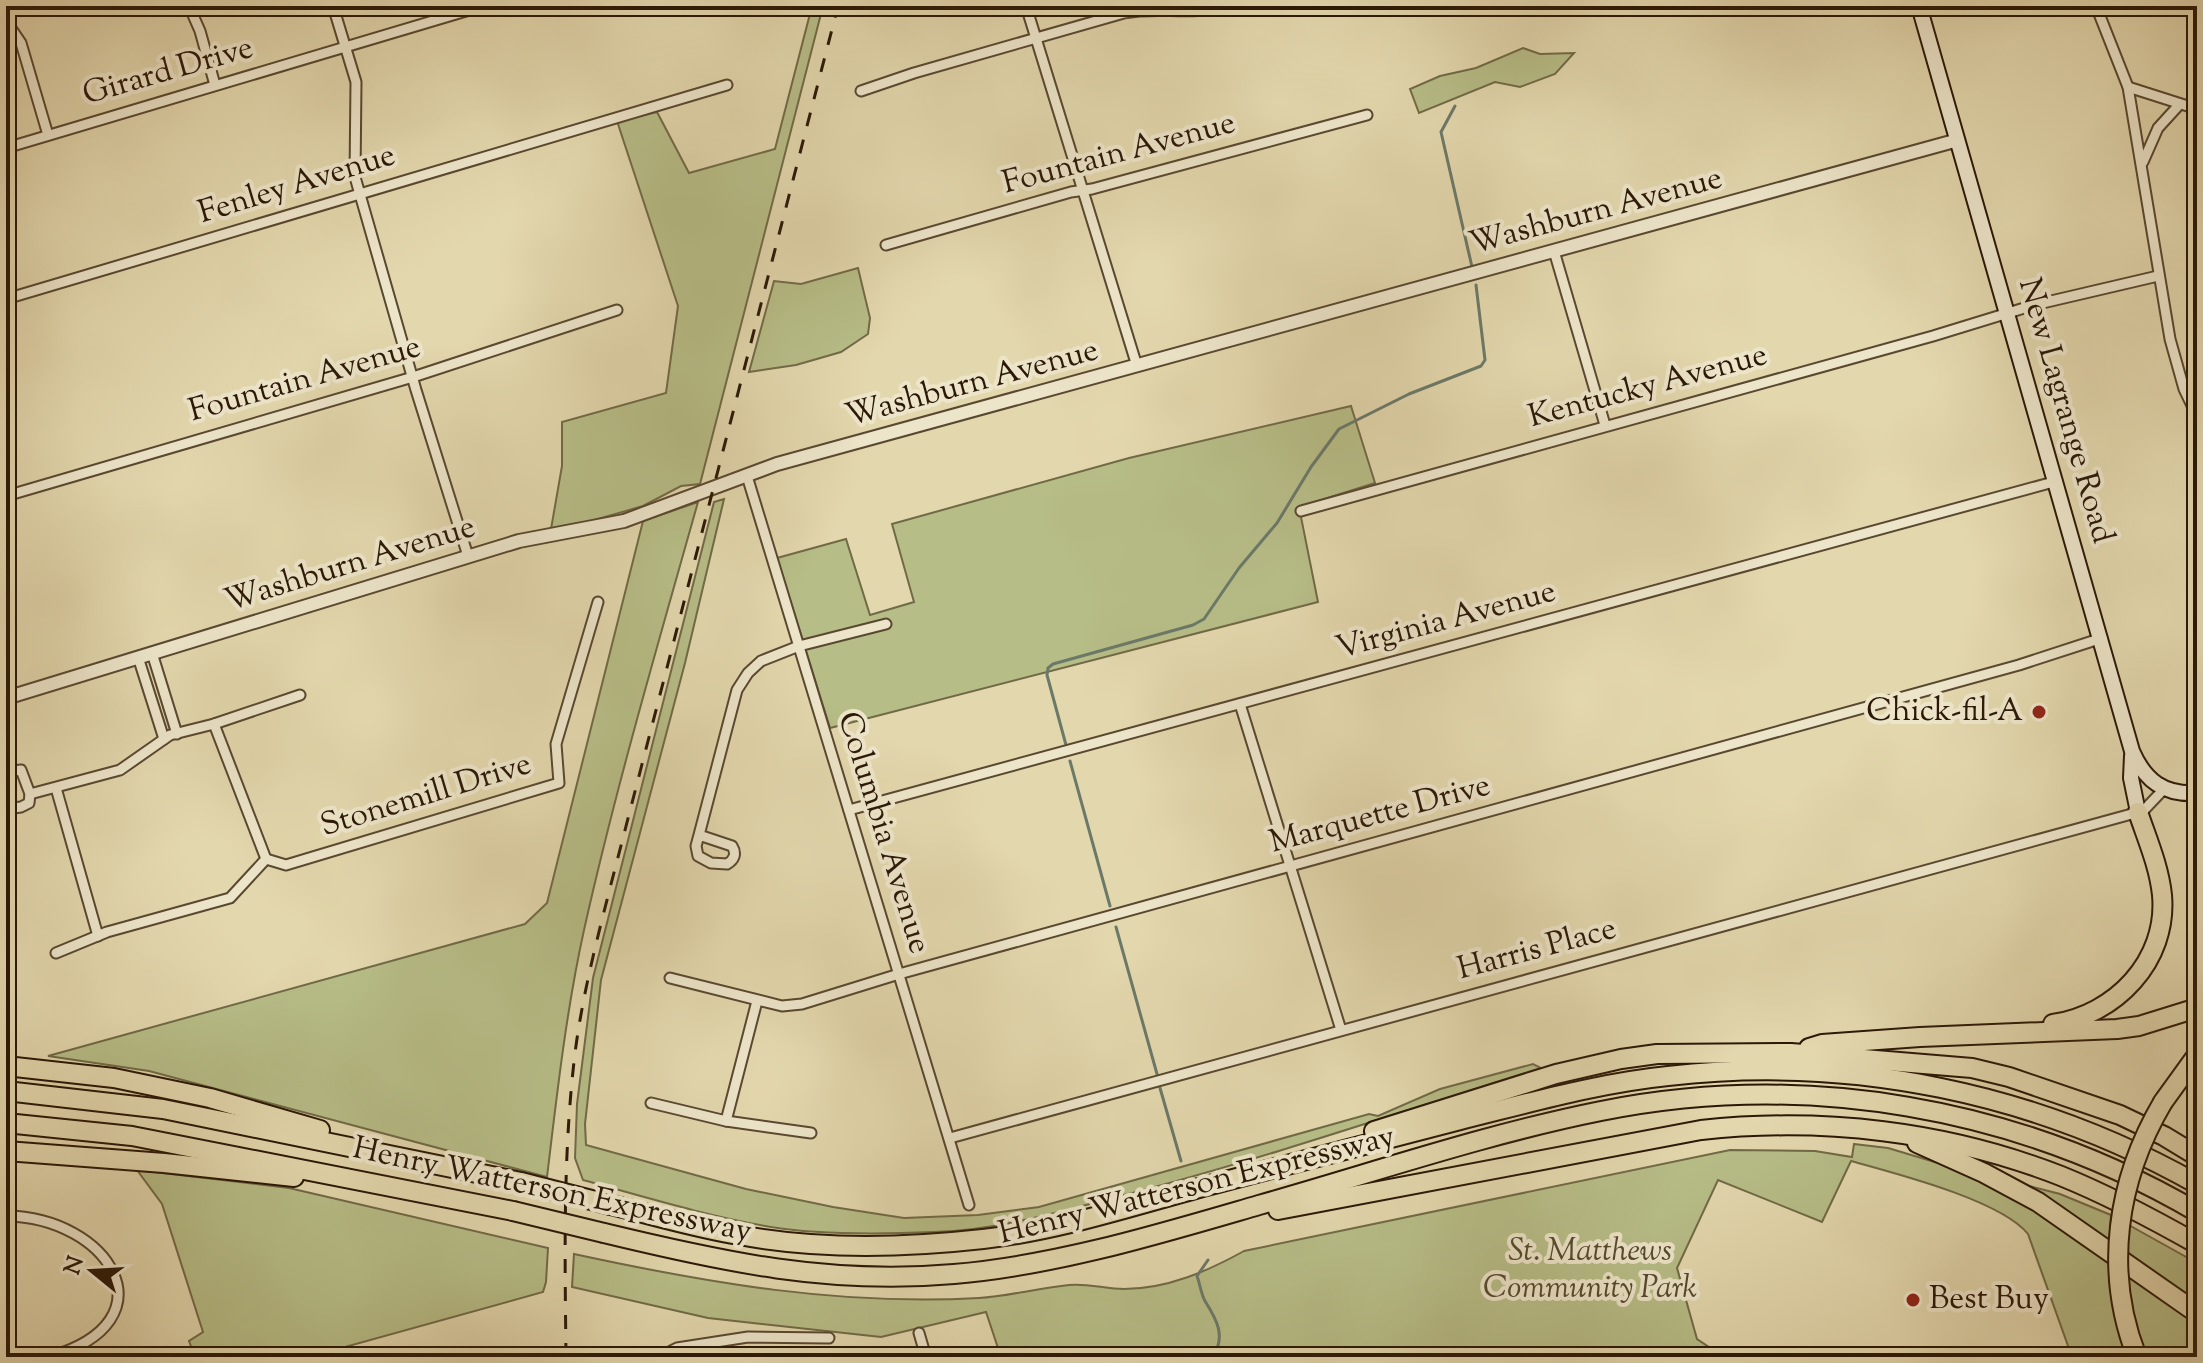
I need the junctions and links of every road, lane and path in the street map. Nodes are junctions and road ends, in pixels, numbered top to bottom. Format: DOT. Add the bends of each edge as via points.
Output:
graph roads {
  1 [pos="189,6"];
  2 [pos="333,6"];
  3 [pos="1026,6"];
  4 [pos="1226,6"];
  5 [pos="1919,6"];
  6 [pos="2096,6"];
  7 [pos="476,7"];
  8 [pos="6,21"];
  9 [pos="1036,39"];
  10 [pos="346,48"];
  11 [pos="215,85"];
  12 [pos="727,85"];
  13 [pos="2128,87"];
  14 [pos="861,91"];
  15 [pos="2179,105"];
  16 [pos="2197,109"];
  17 [pos="1367,115"];
  18 [pos="48,135"];
  19 [pos="1958,140"];
  20 [pos="6,148"];
  21 [pos="2141,165"];
  22 [pos="1083,191"];
  23 [pos="360,193"];
  24 [pos="886,245"];
  25 [pos="1554,251"];
  26 [pos="2158,276"];
  27 [pos="6,299"];
  28 [pos="617,310"];
  29 [pos="2008,314"];
  30 [pos="1137,366"];
  31 [pos="413,377"];
  32 [pos="2197,416"];
  33 [pos="1605,425"];
  34 [pos="747,476"];
  35 [pos="2057,481"];
  36 [pos="6,496"];
  37 [pos="1301,511"];
  38 [pos="468,556"];
  39 [pos="598,602"];
  40 [pos="886,624"];
  41 [pos="2102,638"];
  42 [pos="799,646"];
  43 [pos="152,653"];
  44 [pos="138,657"];
  45 [pos="300,695"];
  46 [pos="6,698"];
  47 [pos="1240,704"];
  48 [pos="214,724"];
  49 [pos="177,734"];
  50 [pos="164,739"];
  51 [pos="2132,751"];
  52 [pos="6,772"];
  53 [pos="56,788"];
  54 [pos="2164,789"];
  55 [pos="2197,793"];
  56 [pos="30,794"];
  57 [pos="6,809"];
  58 [pos="849,810"];
  59 [pos="2138,812"];
  60 [pos="699,835"];
  61 [pos="266,859"];
  62 [pos="1289,866"];
  63 [pos="98,936"];
  64 [pos="56,953"];
  65 [pos="899,974"];
  66 [pos="670,978"];
  67 [pos="757,1001"];
  68 [pos="2197,1008"];
  69 [pos="1341,1030"];
  70 [pos="1989,1034"];
  71 [pos="1791,1053"];
  72 [pos="2197,1055"];
  73 [pos="6,1066"];
  74 [pos="6,1091"];
  75 [pos="651,1103"];
  76 [pos="726,1121"];
  77 [pos="6,1123"];
  78 [pos="811,1133"];
  79 [pos="1897,1133"];
  80 [pos="950,1138"];
  81 [pos="6,1151"];
  82 [pos="2197,1156"];
  83 [pos="446,1167"];
  84 [pos="2197,1184"];
  85 [pos="1189,1191"];
  86 [pos="442,1196"];
  87 [pos="969,1205"];
  88 [pos="2197,1212"];
  89 [pos="6,1216"];
  90 [pos="1179,1229"];
  91 [pos="2197,1244"];
  92 [pos="2197,1313"];
  93 [pos="919,1333"];
  94 [pos="829,1338"];
  95 [pos="49,1357"];
  96 [pos="668,1357"];
  97 [pos="926,1357"];
  98 [pos="2137,1357"];
  1 -- 11 [label="street"];
  2 -- 10 [label="street"];
  3 -- 9 [label="street"];
  4 -- 9 [label="street" via="1136,11"];
  5 -- 19 [label="main road, New Lagrange Road"];
  6 -- 13 [label="street"];
  7 -- 10 [label="street, Girard Drive"];
  8 -- 18 [label="street" via="21,43"];
  9 -- 14 [label="street"];
  9 -- 22 [label="street"];
  10 -- 11 [label="street, Girard Drive"];
  10 -- 23 [label="street" via="357,90 353,159"];
  11 -- 18 [label="street, Girard Drive"];
  12 -- 23 [label="street, Fenley Avenue"];
  13 -- 15 [label="street"];
  13 -- 21 [label="street"];
  15 -- 16 [label="street"];
  15 -- 21 [label="street" via="2158,128"];
  17 -- 22 [label="street, Fountain Avenue"];
  18 -- 20 [label="street, Girard Drive"];
  19 -- 25 [label="street, Washburn Avenue"];
  19 -- 29 [label="main road, New Lagrange Road"];
  21 -- 26 [label="street"];
  22 -- 24 [label="street, Fountain Avenue"];
  22 -- 30 [label="street"];
  23 -- 27 [label="street, Fenley Avenue"];
  23 -- 31 [label="street"];
  25 -- 30 [label="street, Washburn Avenue"];
  25 -- 33 [label="street"];
  26 -- 29 [label="street, Kentucky Avenue"];
  26 -- 32 [label="street" via="2178,368"];
  28 -- 31 [label="street, Fountain Avenue"];
  29 -- 33 [label="street, Kentucky Avenue"];
  29 -- 35 [label="main road, New Lagrange Road"];
  30 -- 34 [label="street, Washburn Avenue"];
  31 -- 36 [label="street, Fountain Avenue"];
  31 -- 38 [label="street"];
  33 -- 37 [label="street, Kentucky Avenue"];
  34 -- 38 [label="street, Washburn Avenue" via="617,523"];
  34 -- 42 [label="street, Columbia Avenue"];
  35 -- 41 [label="main road, New Lagrange Road"];
  35 -- 47 [label="street, Virginia Avenue"];
  38 -- 43 [label="street, Washburn Avenue"];
  39 -- 61 [label="street, Stonemill Drive" via="556,744 559,783 286,865"];
  40 -- 42 [label="street"];
  41 -- 51 [label="main road, New Lagrange Road"];
  41 -- 62 [label="street, Marquette Drive"];
  42 -- 58 [label="street, Columbia Avenue"];
  42 -- 60 [label="street" via="761,661 744,677"];
  43 -- 44 [label="street, Washburn Avenue"];
  43 -- 49 [label="street"];
  44 -- 46 [label="street, Washburn Avenue"];
  44 -- 50 [label="street"];
  45 -- 48 [label="street"];
  47 -- 58 [label="street, Virginia Avenue"];
  47 -- 62 [label="street"];
  48 -- 49 [label="street"];
  48 -- 61 [label="street"];
  49 -- 50 [label="street"];
  50 -- 53 [label="street" via="120,770"];
  51 -- 54 [label="main road, New Lagrange Road" via="2141,771"];
  51 -- 59 [label="main road"];
  52 -- 56 [label="street" via="21,770"];
  53 -- 56 [label="street"];
  53 -- 63 [label="street"];
  54 -- 55 [label="main road"];
  54 -- 59 [label="street, Harris Place"];
  56 -- 57 [label="street" via="29,803"];
  58 -- 65 [label="street, Columbia Avenue"];
  59 -- 69 [label="street, Harris Place"];
  59 -- 70 [label="highway" via="2162,899 2158,935 2140,972 2116,998 2085,1016"];
  61 -- 63 [label="street" via="230,898"];
  62 -- 65 [label="street, Marquette Drive"];
  62 -- 69 [label="street"];
  63 -- 64 [label="street"];
  65 -- 67 [label="street, Marquette Drive" via="802,1004"];
  65 -- 80 [label="street, Columbia Avenue"];
  66 -- 67 [label="street, Marquette Drive"];
  67 -- 76 [label="street"];
  68 -- 70 [label="highway" via="2117,1029"];
  69 -- 80 [label="street, Harris Place"];
  70 -- 71 [label="highway" via="1822,1044"];
  71 -- 82 [label="highway" via="1972,1068 2009,1077 2107,1110"];
  71 -- 85 [label="highway" via="1657,1054 1594,1065"];
  72 -- 98 [label="highway, bridge" via="2163,1102 2136,1155 2119,1218 2120,1290"];
  73 -- 83 [label="highway" via="114,1078 210,1098"];
  74 -- 83 [label="highway, Henry Watterson Expressway" via="163,1109"];
  75 -- 76 [label="street"];
  76 -- 78 [label="street"];
  77 -- 86 [label="highway, Henry Watterson Expressway" via="132,1136"];
  79 -- 90 [label="highway" via="1792,1124 1701,1130"];
  79 -- 91 [label="highway" via="2062,1176"];
  79 -- 92 [label="highway" via="2038,1202"];
  80 -- 87 [label="street, Columbia Avenue"];
  81 -- 86 [label="highway" via="264,1173"];
  83 -- 85 [label="highway, Henry Watterson Expressway, bridge" via="752,1237 829,1245 897,1246 1017,1234"];
  84 -- 85 [label="highway, Henry Watterson Expressway" via="2103,1138 2003,1102 1891,1079 1788,1070 1666,1076 1576,1091"];
  86 -- 90 [label="highway, Henry Watterson Expressway, bridge" via="710,1259 835,1277 954,1274 1036,1263"];
  88 -- 90 [label="highway, Henry Watterson Expressway" via="2059,1145 1976,1120 1866,1100 1734,1095 1566,1118"];
  89 -- 95 [label="street" via="35,1217 66,1227 97,1249 113,1272 116,1307 106,1327 76,1349"];
  93 -- 97 [label="street"];
  94 -- 96 [label="street" via="748,1337 677,1348"];
}
